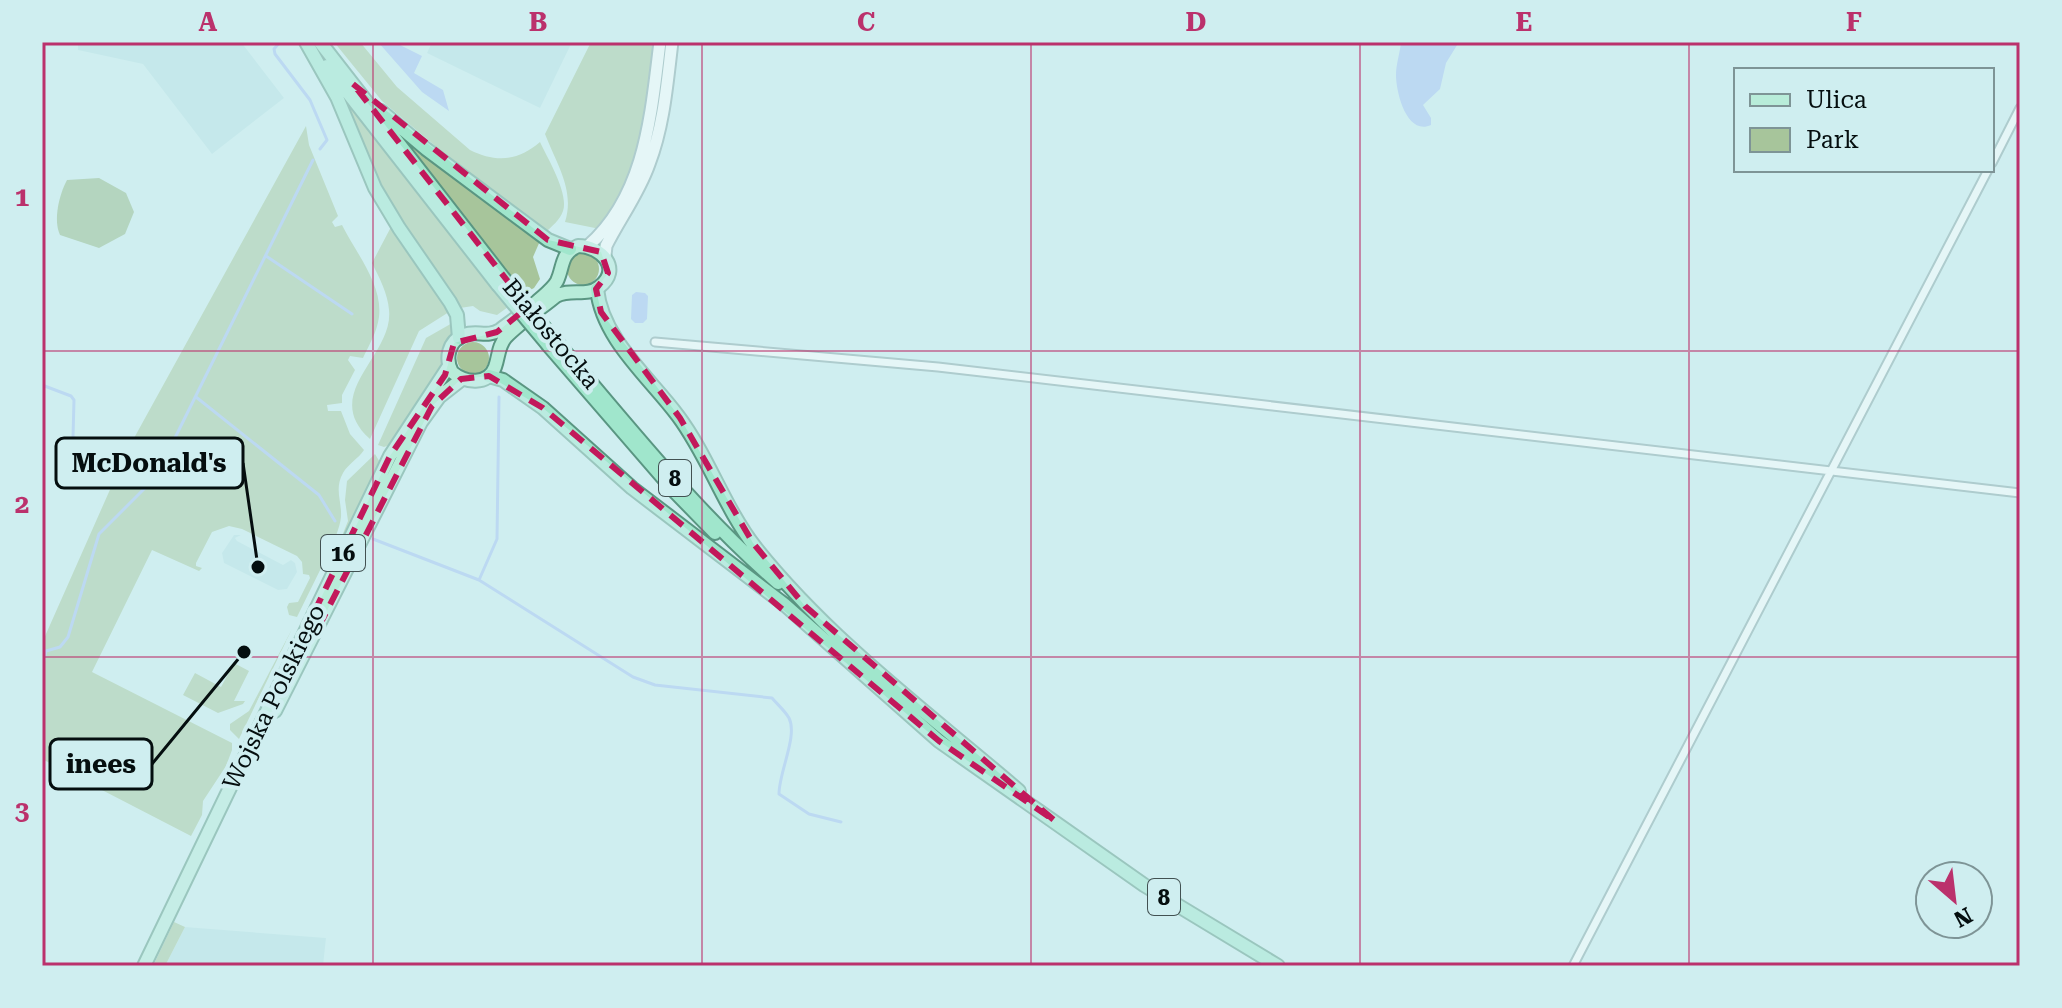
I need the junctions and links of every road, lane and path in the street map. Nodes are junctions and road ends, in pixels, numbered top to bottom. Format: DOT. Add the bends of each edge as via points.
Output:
graph roads {
  1 [pos="307,42"];
  2 [pos="320,42"];
  3 [pos="660,42"];
  4 [pos="672,42"];
  5 [pos="353,84"];
  6 [pos="2020,108"];
  7 [pos="1994,159"];
  8 [pos="1987,172"];
  9 [pos="588,246"];
  10 [pos="570,249"];
  11 [pos="605,256"];
  12 [pos="502,282"];
  13 [pos="597,289"];
  14 [pos="553,293"];
  15 [pos="459,338"];
  16 [pos="551,342"];
  17 [pos="655,342"];
  18 [pos="449,366"];
  19 [pos="489,376"];
  20 [pos="462,379"];
  21 [pos="1832,470"];
  22 [pos="2020,493"];
  23 [pos="784,604"];
  24 [pos="805,606"];
  25 [pos="310,632"];
  26 [pos="1055,821"];
  27 [pos="144,966"];
  28 [pos="1278,966"];
  29 [pos="1573,966"];
  1 -- 12 [label="highway, Białostocka / 8"];
  1 -- 15 [label="highway" via="386,207 457,315"];
  2 -- 5 [label="highway, Białostocka / 8"];
  3 -- 9 [label="main road" via="645,150 625,196"];
  4 -- 11 [label="main road" via="652,155"];
  5 -- 10 [label="highway" via="426,149 548,240"];
  5 -- 12 [label="highway, Białostocka / 8"];
  6 -- 7 [label="street"];
  8 -- 21 [label="street"];
  9 -- 10 [label="main road"];
  9 -- 11 [label="main road"];
  10 -- 14 [label="main road" via="561,261"];
  11 -- 13 [label="main road" via="607,279"];
  12 -- 16 [label="highway, Białostocka / 8, bridge"];
  13 -- 14 [label="main road"];
  13 -- 24 [label="highway" via="610,329 680,418 753,543"];
  14 -- 15 [label="main road" via="497,332"];
  14 -- 19 [label="main road" via="505,338"];
  15 -- 18 [label="main road, 16" via="450,349"];
  16 -- 23 [label="highway, Białostocka / 8" via="676,493"];
  16 -- 24 [label="highway, Białostocka / 8" via="751,559"];
  17 -- 21 [label="street" via="938,367"];
  18 -- 20 [label="main road"];
  18 -- 25 [label="main road, Wojska Polskiego / 16" via="390,456"];
  19 -- 20 [label="main road"];
  19 -- 23 [label="highway" via="527,395 642,497"];
  20 -- 25 [label="main road, Wojska Polskiego / 16" via="439,397 421,422"];
  21 -- 22 [label="street"];
  21 -- 29 [label="street"];
  23 -- 26 [label="highway, 8" via="939,741"];
  24 -- 26 [label="highway, 8"];
  25 -- 27 [label="main road, Wojska Polskiego / 16"];
  26 -- 28 [label="highway, 8" via="1144,885"];
}
